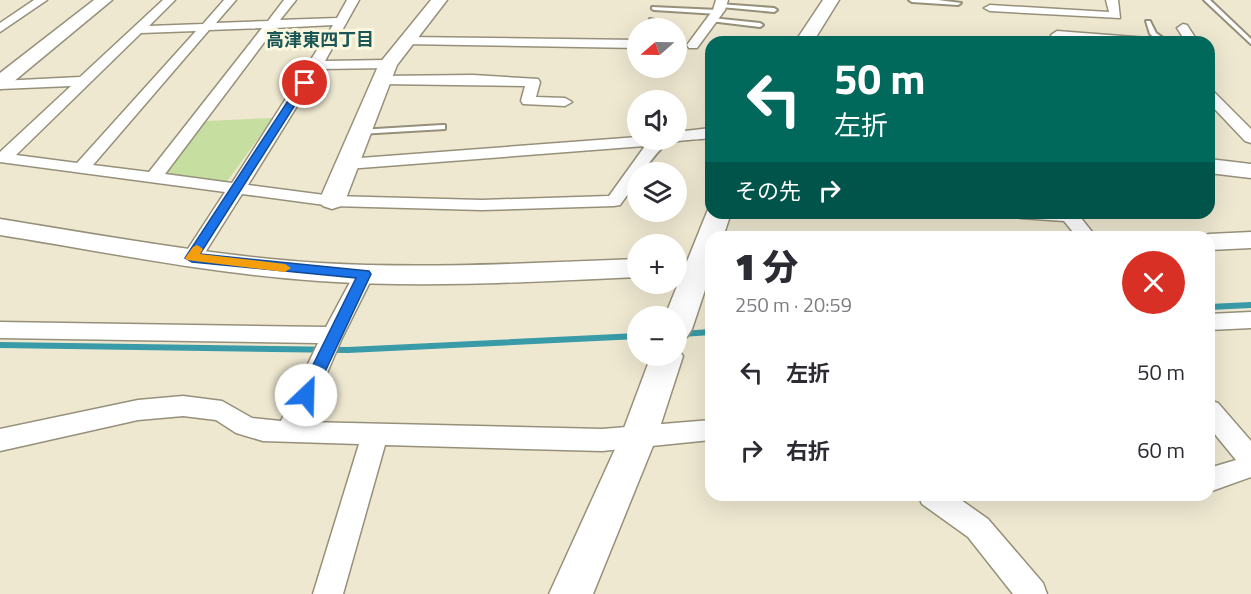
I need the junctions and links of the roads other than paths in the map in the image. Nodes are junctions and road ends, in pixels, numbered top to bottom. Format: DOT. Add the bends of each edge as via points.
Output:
graph roads {
  1 [pos="104,0"];
  2 [pos="169,0"];
  3 [pos="230,0"];
  4 [pos="290,0"];
  5 [pos="353,0"];
  6 [pos="831,0"];
  7 [pos="912,0"];
  8 [pos="921,0"];
  9 [pos="1207,0"];
  10 [pos="1109,1"];
  11 [pos="441,2"];
  12 [pos="958,3"];
  13 [pos="36,4"];
  14 [pos="10,8"];
  15 [pos="654,8"];
  16 [pos="990,8"];
  17 [pos="718,9"];
  18 [pos="774,10"];
  19 [pos="343,21"];
  20 [pos="1148,22"];
  21 [pos="273,24"];
  22 [pos="760,25"];
  23 [pos="207,27"];
  24 [pos="0,28"];
  25 [pos="1183,28"];
  26 [pos="138,30"];
  27 [pos="808,36"];
  28 [pos="1058,36"];
  29 [pos="1104,36"];
  30 [pos="1156,36"];
  31 [pos="1188,36"];
  32 [pos="407,42"];
  33 [pos="1251,42"];
  34 [pos="627,44"];
  35 [pos="687,45"];
  36 [pos="693,45"];
  37 [pos="705,46"];
  38 [pos="316,65"];
  39 [pos="384,72"];
  40 [pos="83,81"];
  41 [pos="0,84"];
  42 [pos="1215,101"];
  43 [pos="565,102"];
  44 [pos="442,127"];
  45 [pos="359,132"];
  46 [pos="705,134"];
  47 [pos="687,136"];
  48 [pos="1251,138"];
  49 [pos="627,143"];
  50 [pos="653,150"];
  51 [pos="346,164"];
  52 [pos="1215,167"];
  53 [pos="81,168"];
  54 [pos="1251,171"];
  55 [pos="153,178"];
  56 [pos="235,190"];
  57 [pos="332,201"];
  58 [pos="1071,219"];
  59 [pos="0,226"];
  60 [pos="1082,231"];
  61 [pos="1251,240"];
  62 [pos="705,242"];
  63 [pos="1215,242"];
  64 [pos="192,258"];
  65 [pos="695,265"];
  66 [pos="627,268"];
  67 [pos="364,274"];
  68 [pos="683,306"];
  69 [pos="1251,320"];
  70 [pos="1215,322"];
  71 [pos="0,330"];
  72 [pos="328,345"];
  73 [pos="664,366"];
  74 [pos="1215,417"];
  75 [pos="705,430"];
  76 [pos="289,432"];
  77 [pos="375,434"];
  78 [pos="639,436"];
  79 [pos="0,440"];
  80 [pos="1251,459"];
  81 [pos="1251,466"];
  82 [pos="1215,478"];
  83 [pos="940,501"];
  84 [pos="328,594"];
  85 [pos="571,594"];
  86 [pos="1032,594"];
  1 -- 41 [label="street"];
  2 -- 26 [label="street"];
  3 -- 23 [label="street"];
  4 -- 21 [label="street"];
  5 -- 19 [label="street"];
  6 -- 27 [label="street"];
  7 -- 8 [label="lane"];
  8 -- 12 [label="lane"];
  9 -- 33 [label="lane"];
  10 -- 16 [label="street" via="1116,16"];
  11 -- 32 [label="street"];
  13 -- 14 [label="street"];
  13 -- 24 [label="street"];
  15 -- 17 [label="lane"];
  17 -- 18 [label="lane"];
  17 -- 22 [label="lane"];
  17 -- 36 [label="street"];
  19 -- 21 [label="street"];
  19 -- 38 [label="street"];
  20 -- 30 [label="lane"];
  21 -- 23 [label="street"];
  21 -- 55 [label="street"];
  23 -- 26 [label="street"];
  23 -- 53 [label="street"];
  25 -- 31 [label="street"];
  26 -- 40 [label="street"];
  28 -- 29 [label="street" via="1075,32"];
  32 -- 34 [label="street"];
  32 -- 39 [label="street"];
  35 -- 36 [label="street"];
  36 -- 37 [label="street"];
  38 -- 39 [label="street"];
  38 -- 56 [label="street"];
  39 -- 43 [label="street" via="533,82 528,101"];
  39 -- 45 [label="street"];
  40 -- 41 [label="street"];
  40 -- 53 [label="street" via="3,158"];
  42 -- 48 [label="street"];
  44 -- 45 [label="lane"];
  45 -- 51 [label="street"];
  46 -- 47 [label="street"];
  49 -- 51 [label="street"];
  50 -- 57 [label="street" via="614,201 482,205"];
  51 -- 57 [label="street"];
  52 -- 54 [label="street"];
  53 -- 55 [label="street"];
  55 -- 56 [label="street"];
  56 -- 57 [label="street"];
  56 -- 64 [label="street"];
  58 -- 60 [label="street"];
  59 -- 64 [label="street"];
  61 -- 63 [label="street"];
  62 -- 65 [label="street"];
  64 -- 67 [label="street"];
  65 -- 68 [label="street"];
  66 -- 67 [label="street"];
  67 -- 72 [label="street"];
  69 -- 70 [label="street"];
  71 -- 72 [label="street"];
  72 -- 76 [label="street"];
  73 -- 78 [label="street"];
  74 -- 80 [label="street"];
  75 -- 78 [label="street"];
  76 -- 77 [label="street"];
  76 -- 79 [label="street" via="263,431 245,426 222,411 183,406 138,410"];
  77 -- 78 [label="street" via="602,440"];
  77 -- 84 [label="street"];
  78 -- 85 [label="street"];
  81 -- 82 [label="street"];
  83 -- 86 [label="street" via="978,528"];
}
